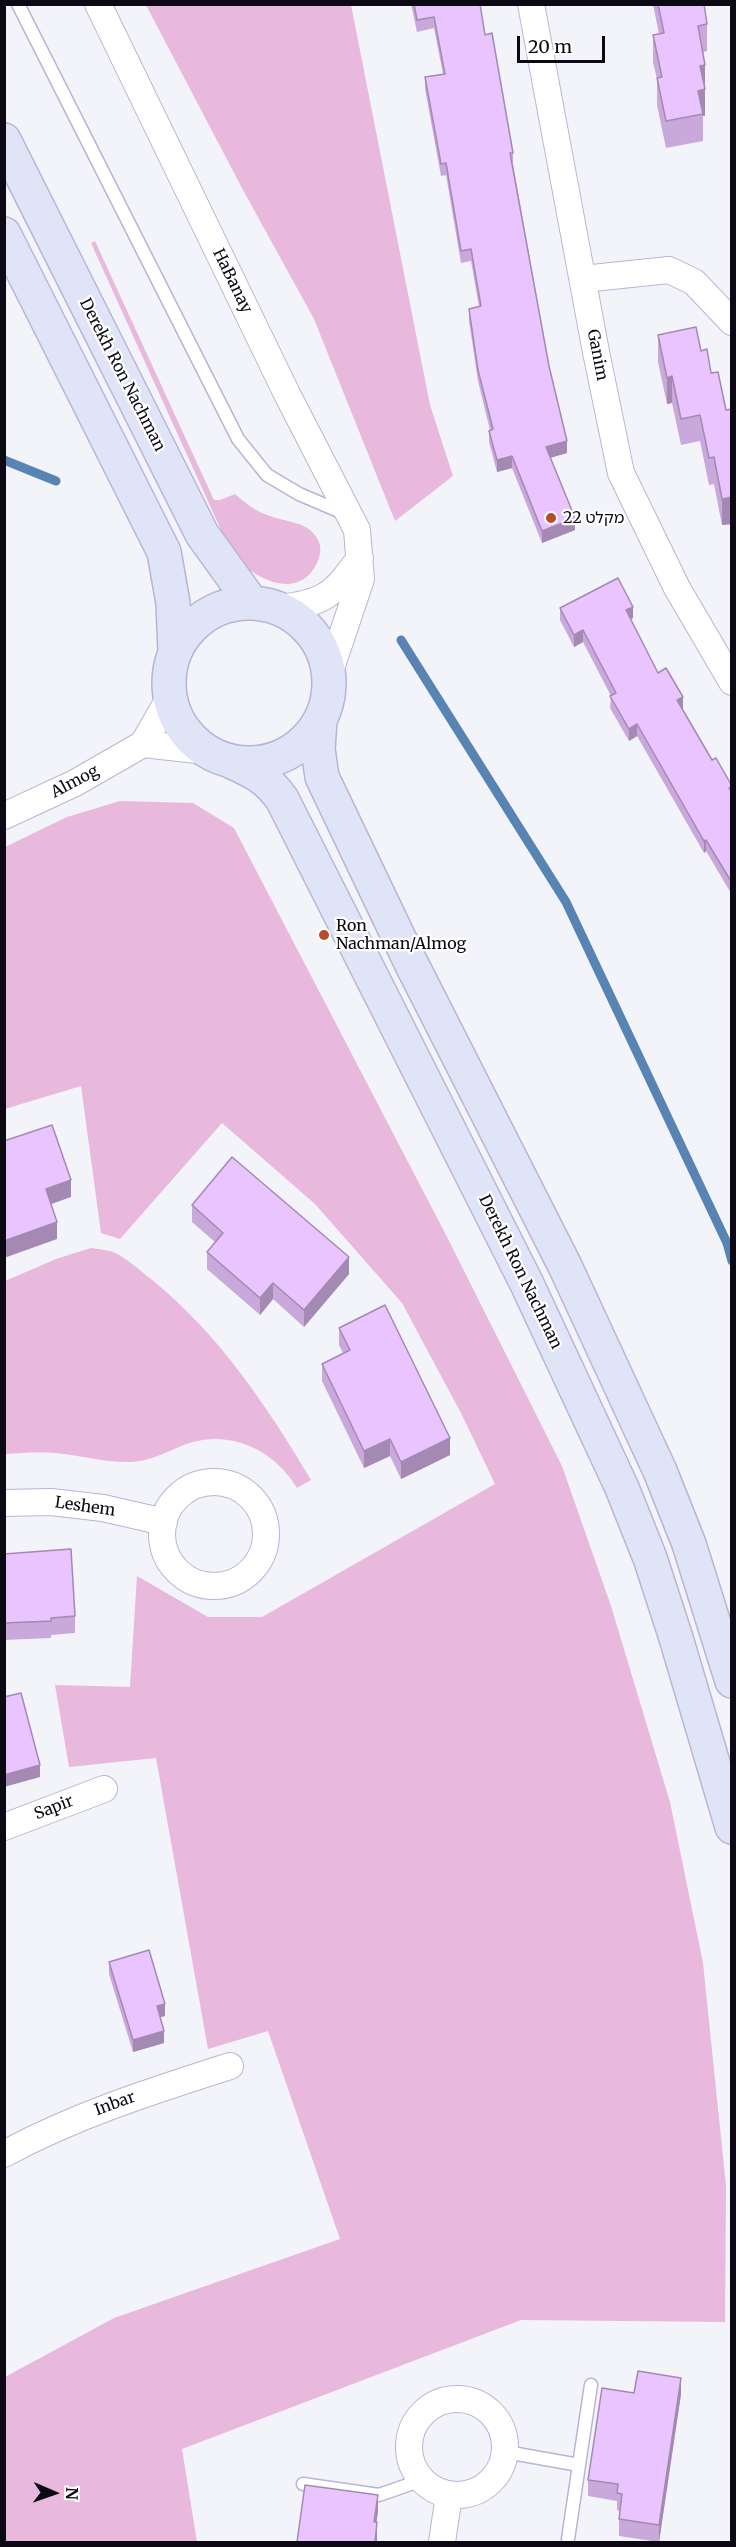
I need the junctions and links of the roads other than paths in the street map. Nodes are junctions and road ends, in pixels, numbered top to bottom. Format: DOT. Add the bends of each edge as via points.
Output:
graph roads {
  1 [pos="18,4"];
  2 [pos="98,4"];
  3 [pos="531,4"];
  4 [pos="4,140"];
  5 [pos="4,234"];
  6 [pos="582,279"];
  7 [pos="732,322"];
  8 [pos="350,516"];
  9 [pos="360,558"];
  10 [pos="265,605"];
  11 [pos="175,651"];
  12 [pos="328,677"];
  13 [pos="732,682"];
  14 [pos="170,697"];
  15 [pos="320,720"];
  16 [pos="143,744"];
  17 [pos="218,756"];
  18 [pos="4,816"];
  19 [pos="4,1503"];
  20 [pos="164,1522"];
  21 [pos="732,1681"];
  22 [pos="104,1789"];
  23 [pos="4,1827"];
  24 [pos="732,1827"];
  25 [pos="230,2066"];
  26 [pos="4,2154"];
  27 [pos="591,2385"];
  28 [pos="506,2452"];
  29 [pos="579,2465"];
  30 [pos="422,2480"];
  31 [pos="303,2484"];
  32 [pos="449,2495"];
  33 [pos="568,2539"];
  34 [pos="442,2542"];
  1 -- 8 [label="lane" via="237,439 267,475"];
  2 -- 8 [label="street, HaBanay"];
  3 -- 6 [label="street, Ganim"];
  4 -- 10 [label="main road, Derekh Ron Nachman" via="202,534"];
  5 -- 11 [label="main road" via="164,552 172,591"];
  6 -- 7 [label="street" via="669,270 694,282"];
  6 -- 13 [label="street, Ganim" via="621,473 677,588"];
  8 -- 9 [label="street, HaBanay" via="357,530"];
  9 -- 10 [label="street" via="326,598 306,605"];
  9 -- 12 [label="street, HaBanay" via="361,579"];
  10 -- 11 [label="main road" via="228,605 206,614 188,630"];
  10 -- 12 [label="main road" via="298,619 313,635 324,655"];
  11 -- 14 [label="main road" via="169,675"];
  12 -- 15 [label="main road" via="327,699"];
  14 -- 16 [label="street"];
  14 -- 17 [label="main road" via="177,723 192,740"];
  15 -- 17 [label="main road" via="297,747 281,756 247,763"];
  15 -- 21 [label="main road" via="318,749 322,777 411,963 565,1266 660,1472 689,1544"];
  16 -- 17 [label="street"];
  16 -- 18 [label="street, Almog" via="75,783"];
  17 -- 24 [label="main road, Derekh Ron Nachman" via="259,774 282,799 517,1263 622,1488 650,1558"];
  19 -- 20 [label="street, Leshem" via="62,1503"];
  20 -- 20 [label="street" via="162,1536 167,1555 182,1575 198,1584 219,1586 236,1582 264,1552 266,1522 257,1503 248,1493 227,1482 201,1483 183,1492 170,1505"];
  22 -- 23 [label="street, Sapir"];
  25 -- 26 [label="street, Inbar" via="110,2105"];
  27 -- 29 [label="lane"];
  28 -- 29 [label="lane"];
  28 -- 30 [label="street" via="502,2429 484,2406 455,2398 440,2401 415,2421 410,2436 413,2467"];
  28 -- 32 [label="street" via="490,2483 478,2491"];
  29 -- 33 [label="lane"];
  30 -- 31 [label="lane" via="379,2495"];
  30 -- 32 [label="street"];
  32 -- 34 [label="street"];
}
